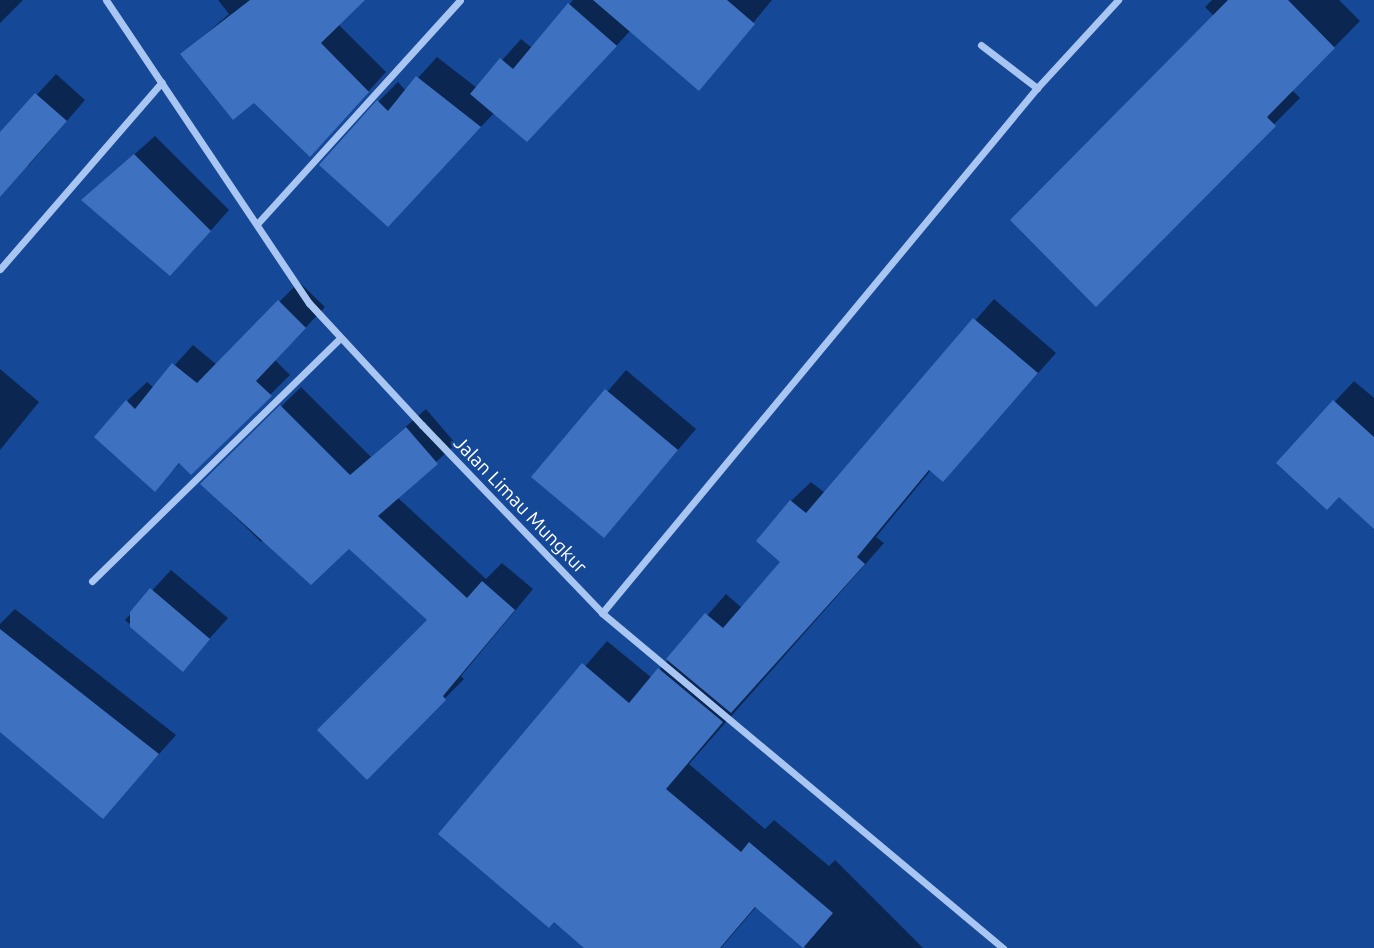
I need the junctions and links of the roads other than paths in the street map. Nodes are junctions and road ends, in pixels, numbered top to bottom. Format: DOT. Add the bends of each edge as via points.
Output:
graph roads {
  1 [pos="106,0"];
  2 [pos="460,0"];
  3 [pos="1118,0"];
  4 [pos="981,45"];
  5 [pos="162,82"];
  6 [pos="1037,88"];
  7 [pos="257,224"];
  8 [pos="0,270"];
  9 [pos="340,338"];
  10 [pos="92,581"];
  11 [pos="602,614"];
  12 [pos="1003,948"];
  1 -- 5 [label="street, Jalan Limau Mungkur"];
  2 -- 7 [label="street"];
  3 -- 6 [label="street"];
  4 -- 6 [label="street"];
  5 -- 7 [label="street, Jalan Limau Mungkur"];
  5 -- 8 [label="street"];
  6 -- 11 [label="street"];
  7 -- 9 [label="street, Jalan Limau Mungkur"];
  9 -- 10 [label="street"];
  9 -- 11 [label="street, Jalan Limau Mungkur"];
  11 -- 12 [label="street, Jalan Limau Mungkur"];
}
